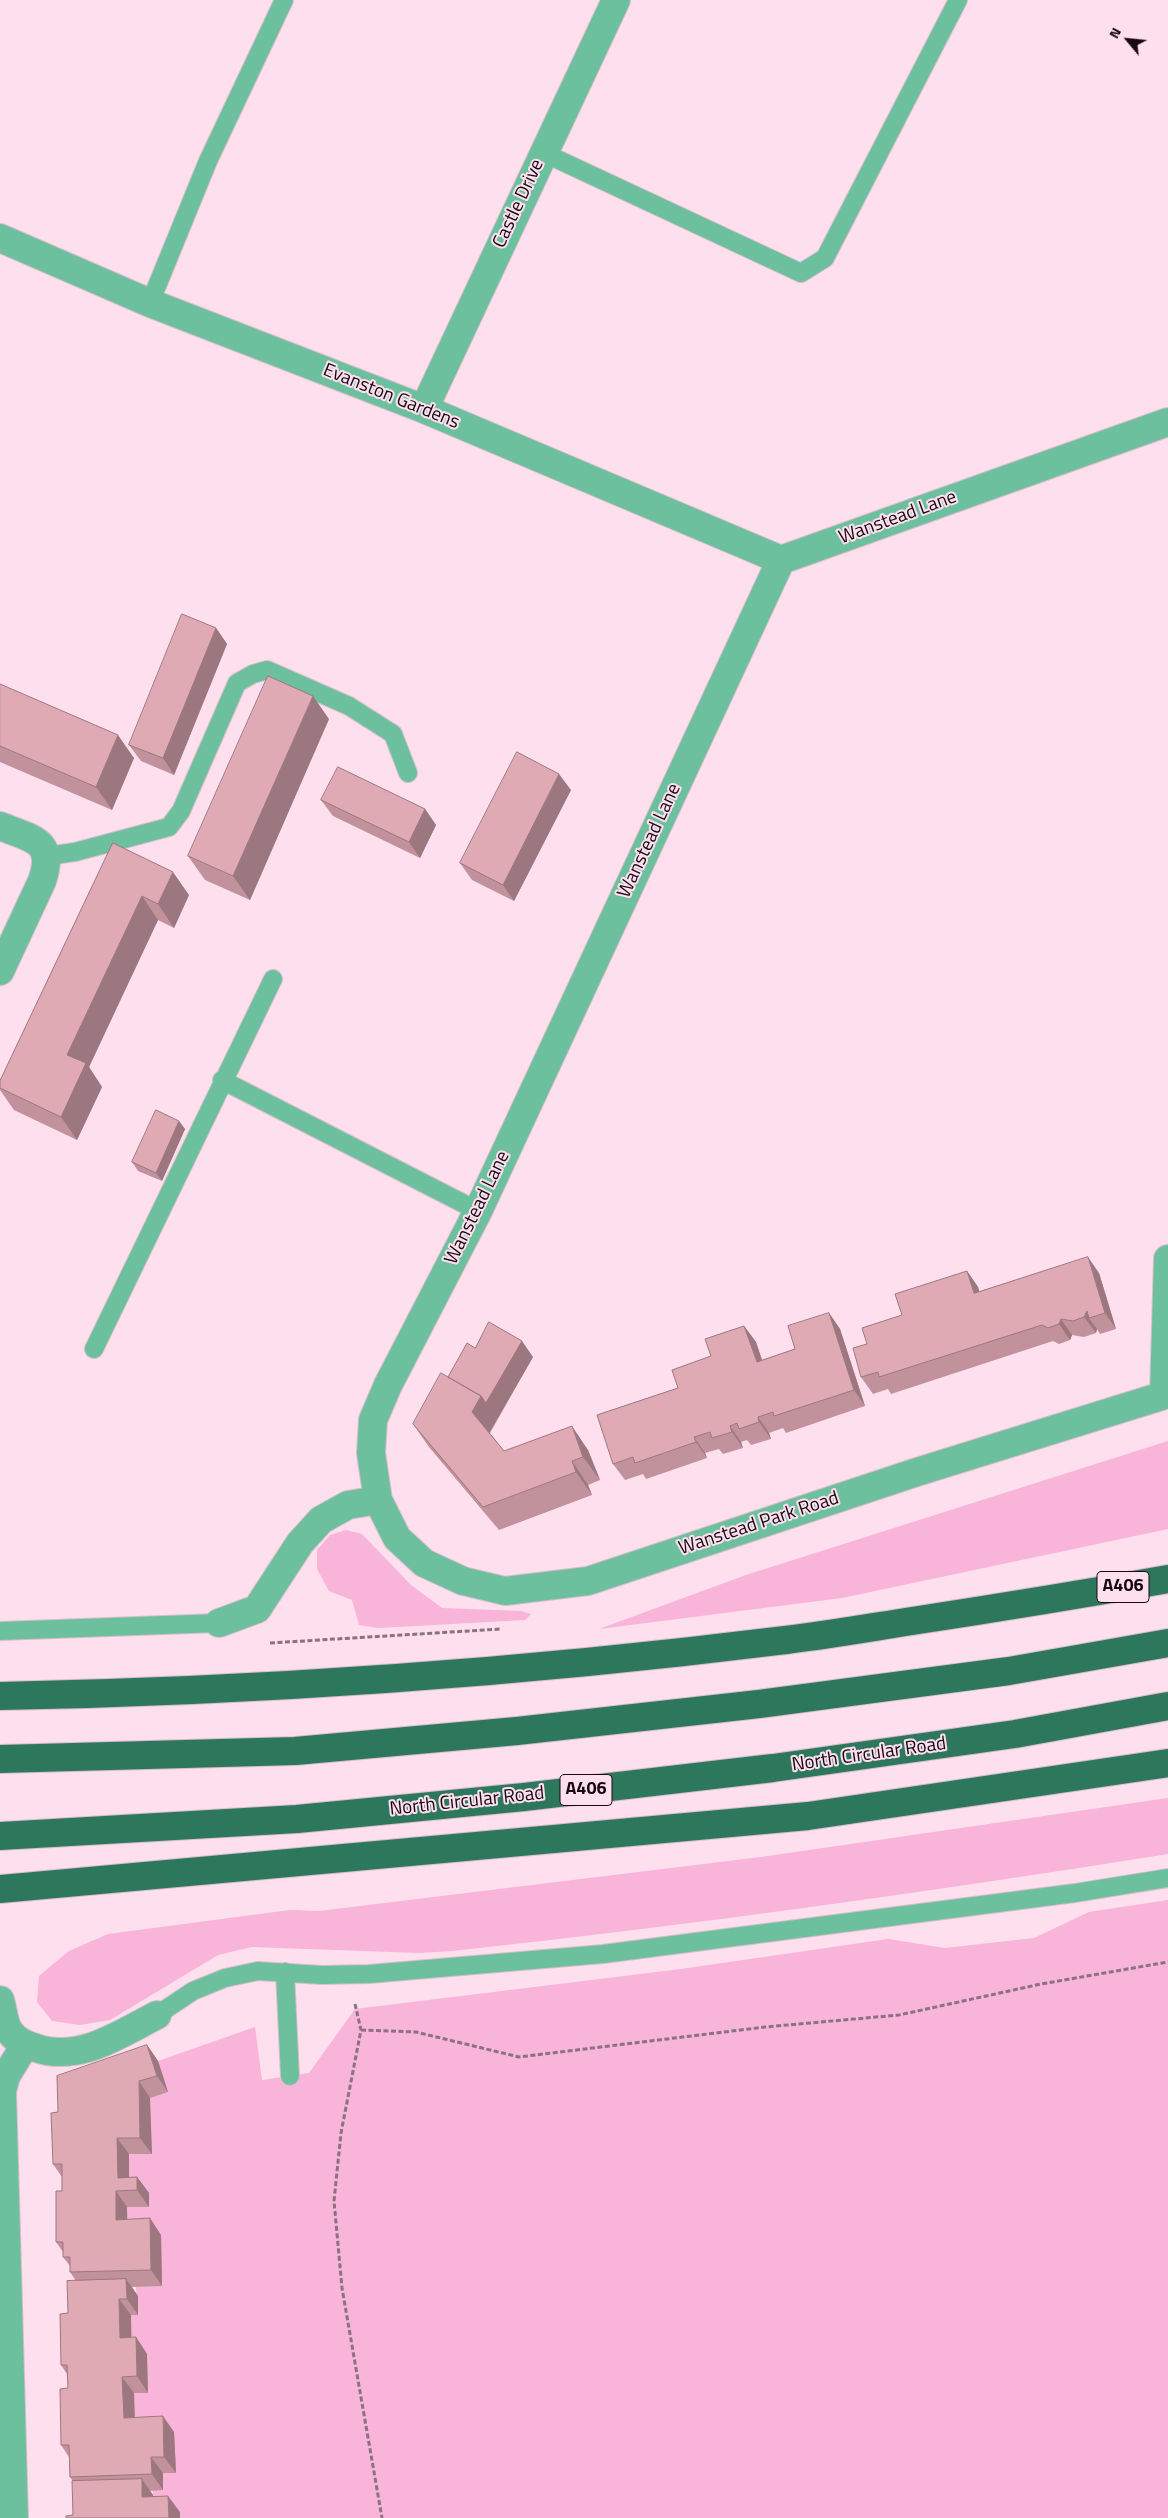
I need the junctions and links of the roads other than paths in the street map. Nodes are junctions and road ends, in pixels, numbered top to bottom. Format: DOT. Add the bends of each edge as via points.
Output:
graph roads {
  1 [pos="284,0"];
  2 [pos="616,0"];
  3 [pos="958,0"];
  4 [pos="544,153"];
  5 [pos="0,238"];
  6 [pos="150,303"];
  7 [pos="424,409"];
  8 [pos="1168,422"];
  9 [pos="781,560"];
  10 [pos="408,773"];
  11 [pos="0,826"];
  12 [pos="47,856"];
  13 [pos="0,971"];
  14 [pos="273,979"];
  15 [pos="222,1080"];
  16 [pos="478,1211"];
  17 [pos="1168,1258"];
  18 [pos="94,1349"];
  19 [pos="1166,1395"];
  20 [pos="378,1500"];
  21 [pos="1168,1579"];
  22 [pos="219,1624"];
  23 [pos="0,1631"];
  24 [pos="1168,1644"];
  25 [pos="0,1696"];
  26 [pos="1168,1706"];
  27 [pos="0,1759"];
  28 [pos="1168,1762"];
  29 [pos="0,1836"];
  30 [pos="1168,1878"];
  31 [pos="0,1889"];
  32 [pos="285,1972"];
  33 [pos="0,2000"];
  34 [pos="157,2015"];
  35 [pos="25,2045"];
  36 [pos="290,2076"];
  37 [pos="1,2091"];
  38 [pos="14,2518"];
  1 -- 6 [label="lane" via="208,161"];
  2 -- 4 [label="street, Castle Drive"];
  3 -- 4 [label="lane" via="825,258 801,274"];
  4 -- 7 [label="street, Castle Drive"];
  5 -- 6 [label="street, Evanston Gardens"];
  6 -- 7 [label="street, Evanston Gardens"];
  7 -- 9 [label="street, Evanston Gardens"];
  8 -- 9 [label="street, Wanstead Lane"];
  9 -- 16 [label="street, Wanstead Lane"];
  10 -- 12 [label="lane" via="393,734 349,706 267,670 237,683 181,811 169,827 75,852"];
  11 -- 12 [label="street" via="42,846"];
  12 -- 13 [label="street" via="42,881"];
  14 -- 15 [label="lane"];
  15 -- 16 [label="lane"];
  15 -- 18 [label="lane"];
  16 -- 20 [label="street, Wanstead Lane" via="373,1420 371,1453"];
  17 -- 19 [label="street"];
  19 -- 20 [label="street, Wanstead Park Road" via="578,1582 504,1591 463,1582 424,1563 397,1538"];
  20 -- 22 [label="street" via="348,1505 321,1520 300,1543 257,1609"];
  21 -- 25 [label="highway, A406" via="779,1641 551,1665 338,1682"];
  22 -- 23 [label="lane"];
  24 -- 27 [label="highway" via="1009,1671 517,1731 296,1751"];
  26 -- 29 [label="highway, North Circular Road / A406" via="1015,1734 889,1752 524,1797 297,1819"];
  28 -- 31 [label="highway" via="808,1816"];
  30 -- 32 [label="lane" via="603,1954 369,1974"];
  32 -- 34 [label="lane" via="258,1971 225,1978 193,1991"];
  32 -- 36 [label="lane"];
  33 -- 35 [label="street" via="10,2032"];
  34 -- 35 [label="street" via="99,2044 73,2052 48,2052"];
  35 -- 37 [label="street" via="6,2076"];
  37 -- 38 [label="street"];
}
